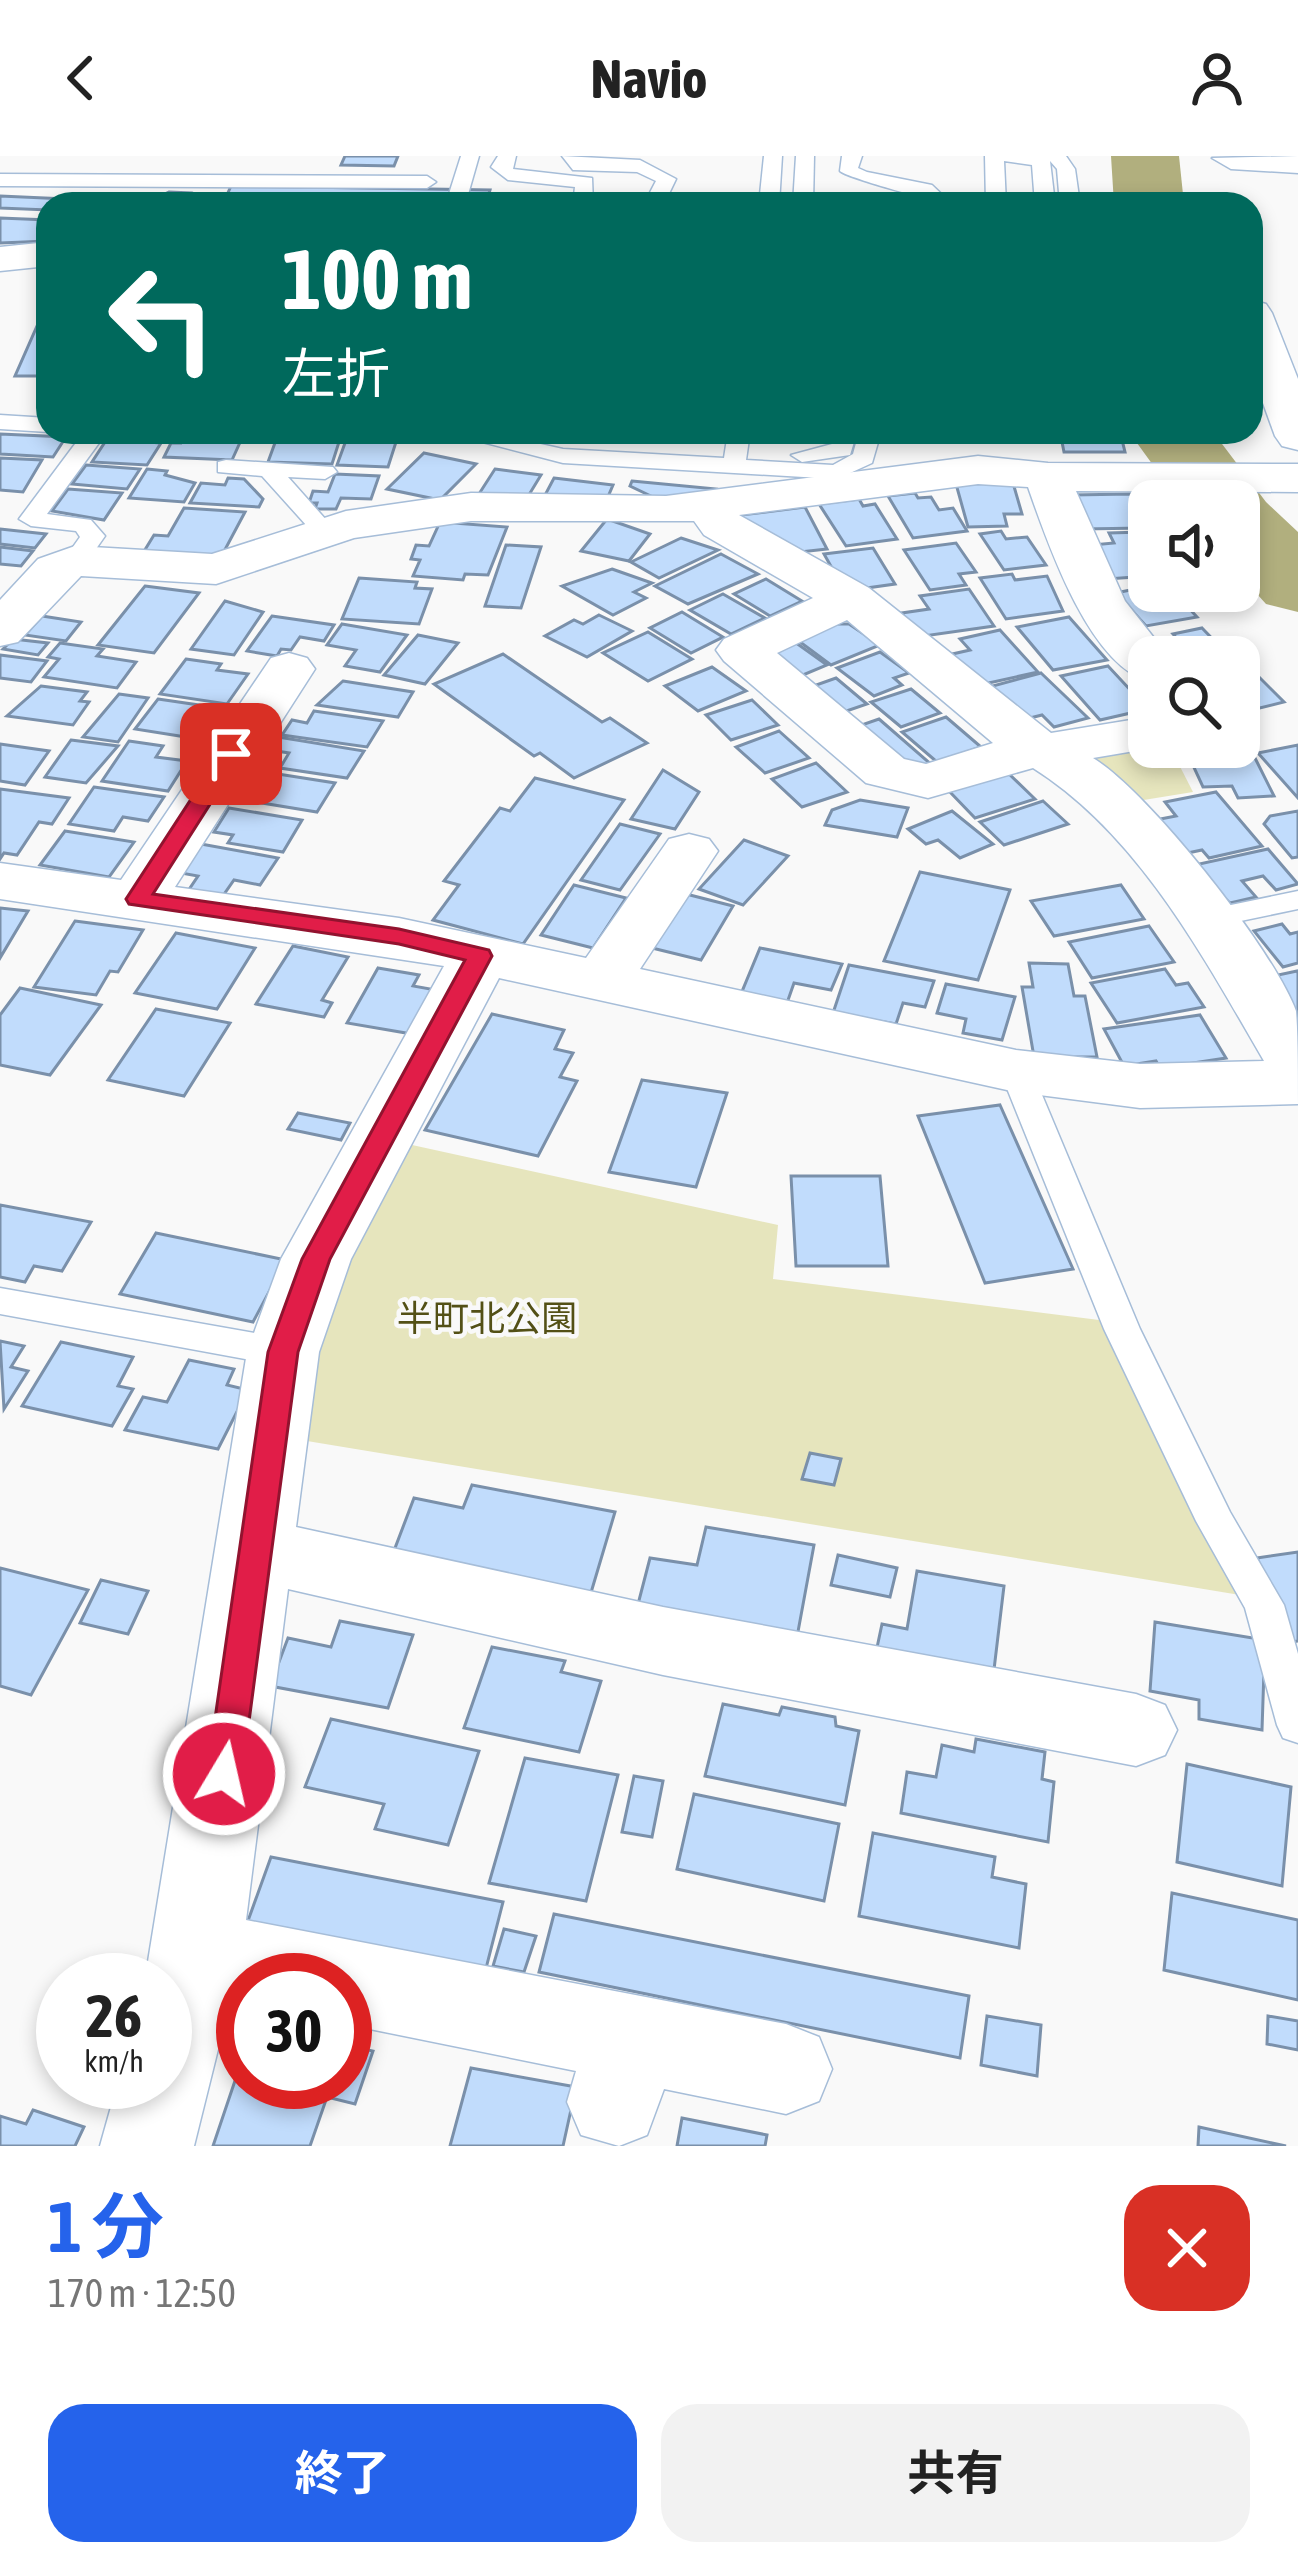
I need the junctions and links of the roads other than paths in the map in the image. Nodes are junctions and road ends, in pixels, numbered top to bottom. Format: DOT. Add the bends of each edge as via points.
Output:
graph roads {
  1 [pos="437,156"];
  2 [pos="470,156"];
  3 [pos="507,156"];
  4 [pos="571,156"];
  5 [pos="773,156"];
  6 [pos="805,156"];
  7 [pos="853,156"];
  8 [pos="994,156"];
  9 [pos="1006,156"];
  10 [pos="1056,156"];
  11 [pos="1231,157"];
  12 [pos="1298,162"];
  13 [pos="0,180"];
  14 [pos="316,192"];
  15 [pos="424,192"];
  16 [pos="459,192"];
  17 [pos="585,192"];
  18 [pos="660,192"];
  19 [pos="770,192"];
  20 [pos="804,192"];
  21 [pos="931,192"];
  22 [pos="996,192"];
  23 [pos="1044,192"];
  24 [pos="1069,192"];
  25 [pos="1234,192"];
  26 [pos="36,255"];
  27 [pos="0,259"];
  28 [pos="1263,313"];
  29 [pos="0,422"];
  30 [pos="36,424"];
  31 [pos="1298,436"];
  32 [pos="87,444"];
  33 [pos="511,444"];
  34 [pos="587,444"];
  35 [pos="843,444"];
  36 [pos="867,444"];
  37 [pos="786,452"];
  38 [pos="729,464"];
  39 [pos="226,467"];
  40 [pos="269,470"];
  41 [pos="325,472"];
  42 [pos="1048,477"];
  43 [pos="1298,478"];
  44 [pos="324,531"];
  45 [pos="75,560"];
  46 [pos="851,599"];
  47 [pos="0,632"];
  48 [pos="1128,643"];
  49 [pos="290,668"];
  50 [pos="1128,737"];
  51 [pos="1045,752"];
  52 [pos="689,851"];
  53 [pos="0,881"];
  54 [pos="138,899"];
  55 [pos="1298,900"];
  56 [pos="1207,919"];
  57 [pos="480,956"];
  58 [pos="602,980"];
  59 [pos="1298,1066"];
  60 [pos="1016,1071"];
  61 [pos="1298,1082"];
  62 [pos="0,1301"];
  63 [pos="283,1352"];
  64 [pos="258,1550"];
  65 [pos="1091,1703"];
  66 [pos="1298,1725"];
  67 [pos="197,1952"];
  68 [pos="216,1956"];
  69 [pos="192,1971"];
  70 [pos="372,1991"];
  71 [pos="786,2069"];
  72 [pos="156,2109"];
  73 [pos="147,2146"];
  1 -- 15 [label="lane"];
  2 -- 16 [label="lane"];
  3 -- 17 [label="lane" via="500,167 508,174 585,182"];
  4 -- 18 [label="lane" via="580,166 656,171 667,179"];
  5 -- 19 [label="lane"];
  6 -- 20 [label="lane"];
  7 -- 21 [label="lane" via="849,171 862,179"];
  8 -- 22 [label="lane"];
  9 -- 23 [label="lane" via="1041,161"];
  10 -- 24 [label="lane"];
  11 -- 12 [label="street"];
  11 -- 25 [label="street"];
  13 -- 14 [label="lane"];
  26 -- 27 [label="street"];
  28 -- 31 [label="street"];
  29 -- 30 [label="lane"];
  32 -- 45 [label="lane" via="31,519 83,525 93,536"];
  33 -- 38 [label="lane" via="563,455"];
  34 -- 38 [label="lane"];
  35 -- 37 [label="lane" via="826,457"];
  36 -- 37 [label="lane" via="854,468"];
  37 -- 38 [label="lane"];
  38 -- 42 [label="street" via="936,478 1007,468"];
  38 -- 44 [label="street" via="602,512 471,507"];
  38 -- 46 [label="street" via="721,525"];
  39 -- 40 [label="lane"];
  40 -- 41 [label="lane"];
  40 -- 44 [label="lane"];
  42 -- 43 [label="street"];
  42 -- 48 [label="street" via="1091,589"];
  44 -- 45 [label="street" via="216,569"];
  45 -- 47 [label="street" via="55,569"];
  46 -- 51 [label="street"];
  46 -- 51 [label="street" via="742,650 885,771 928,781"];
  49 -- 54 [label="street" via="212,751"];
  50 -- 51 [label="street"];
  51 -- 56 [label="street" via="1087,778"];
  52 -- 58 [label="street"];
  53 -- 54 [label="street"];
  54 -- 57 [label="street"];
  55 -- 56 [label="lane"];
  56 -- 59 [label="street"];
  57 -- 58 [label="street"];
  57 -- 63 [label="street" via="316,1259"];
  58 -- 60 [label="street"];
  60 -- 61 [label="street" via="1140,1086"];
  60 -- 66 [label="lane" via="1122,1329 1264,1605"];
  62 -- 63 [label="lane"];
  63 -- 64 [label="street"];
  64 -- 65 [label="street" via="654,1662"];
  64 -- 67 [label="street"];
  67 -- 68 [label="street"];
  67 -- 69 [label="street"];
  70 -- 71 [label="street" via="623,2070"];
  72 -- 73 [label="street"];
}
